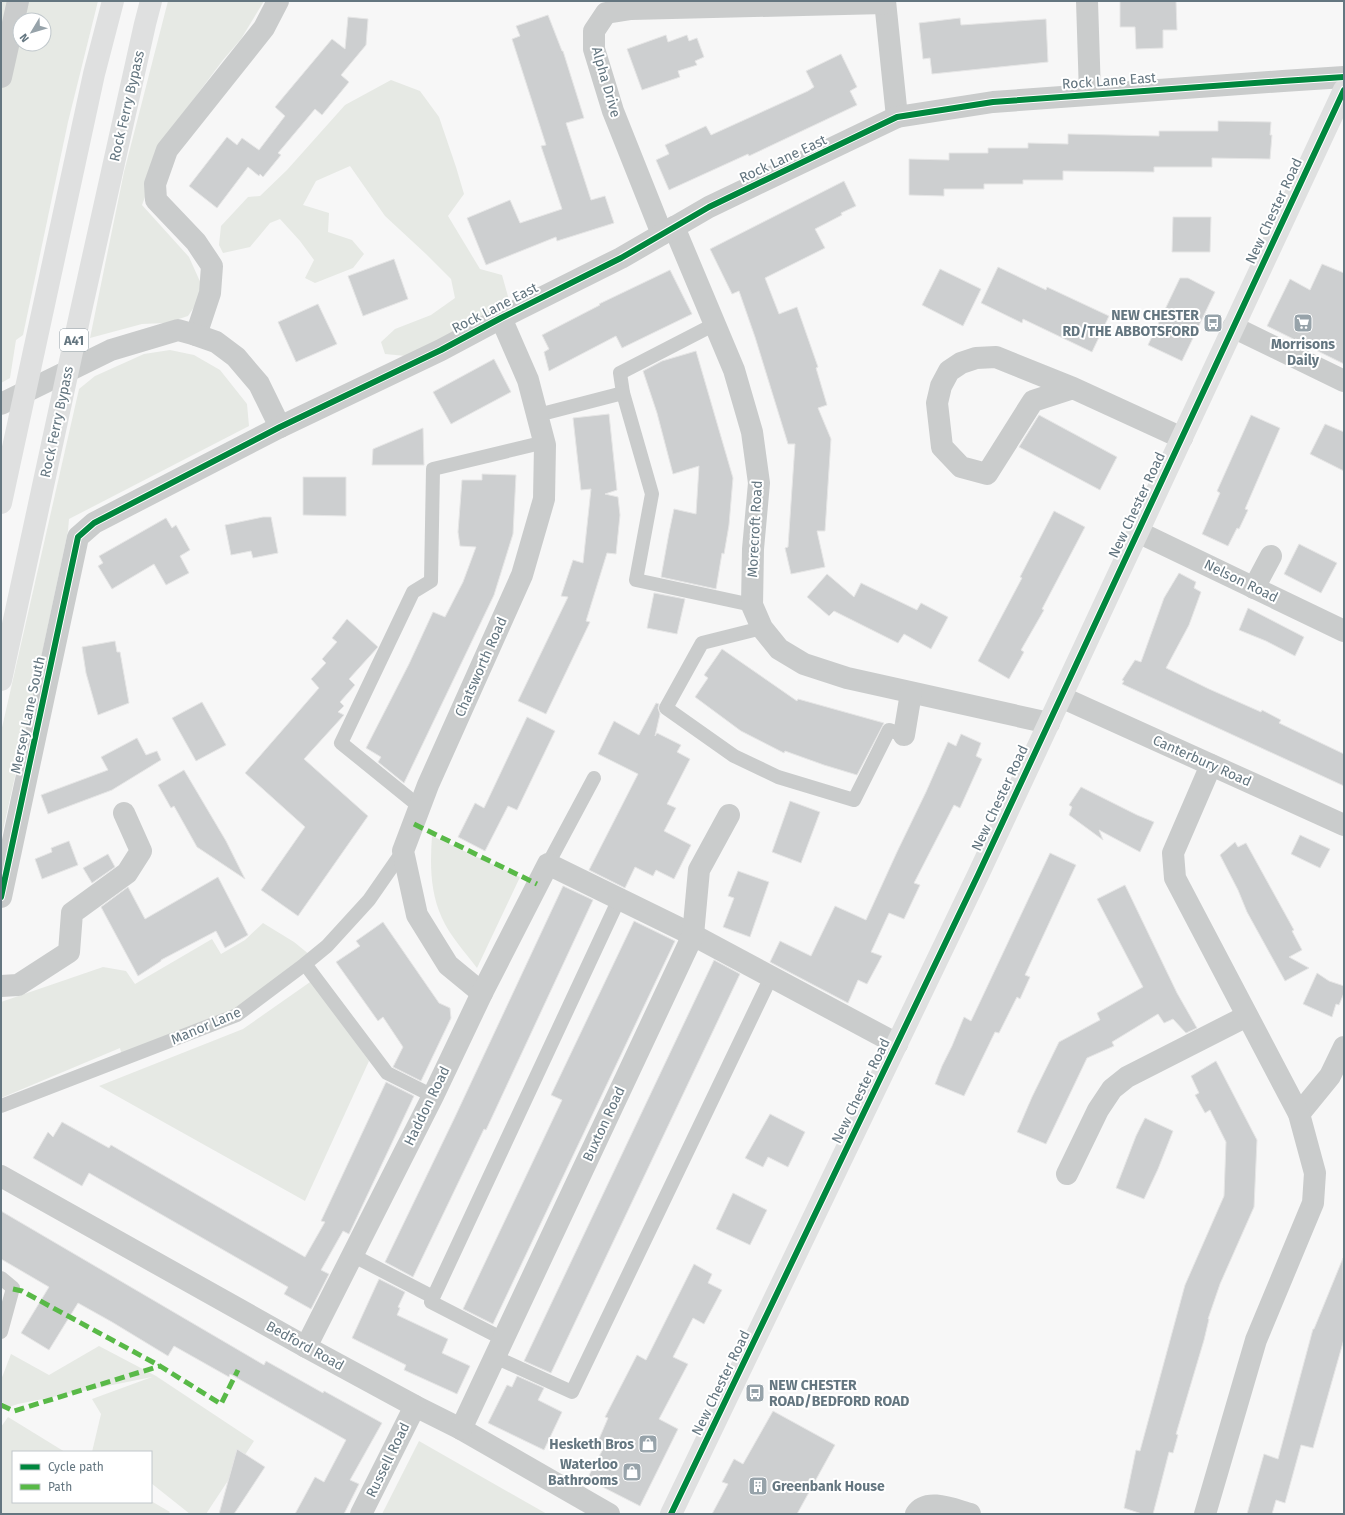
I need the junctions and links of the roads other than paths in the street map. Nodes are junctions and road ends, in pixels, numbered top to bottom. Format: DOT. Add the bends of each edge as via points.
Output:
graph roads {
  1 [pos="18,1"];
  2 [pos="113,1"];
  3 [pos="151,1"];
  4 [pos="278,1"];
  5 [pos="1087,1"];
  6 [pos="885,2"];
  7 [pos="1,77"];
  8 [pos="1344,78"];
  9 [pos="1344,90"];
  10 [pos="1090,94"];
  11 [pos="897,117"];
  12 [pos="668,231"];
  13 [pos="502,318"];
  14 [pos="715,324"];
  15 [pos="1233,327"];
  16 [pos="196,334"];
  17 [pos="1344,381"];
  18 [pos="1073,388"];
  19 [pos="623,393"];
  20 [pos="1,404"];
  21 [pos="538,415"];
  22 [pos="280,428"];
  23 [pos="1182,438"];
  24 [pos="545,442"];
  25 [pos="1,503"];
  26 [pos="1138,532"];
  27 [pos="78,537"];
  28 [pos="1271,556"];
  29 [pos="1254,588"];
  30 [pos="752,605"];
  31 [pos="762,628"];
  32 [pos="1344,631"];
  33 [pos="1,680"];
  34 [pos="911,693"];
  35 [pos="1061,698"];
  36 [pos="1049,723"];
  37 [pos="904,735"];
  38 [pos="1211,765"];
  39 [pos="594,778"];
  40 [pos="420,807"];
  41 [pos="124,813"];
  42 [pos="729,815"];
  43 [pos="1344,825"];
  44 [pos="403,851"];
  45 [pos="548,864"];
  46 [pos="1,897"];
  47 [pos="619,899"];
  48 [pos="693,935"];
  49 [pos="305,964"];
  50 [pos="771,977"];
  51 [pos="1,986"];
  52 [pos="482,993"];
  53 [pos="1247,1016"];
  54 [pos="897,1044"];
  55 [pos="1344,1047"];
  56 [pos="1337,1079"];
  57 [pos="433,1096"];
  58 [pos="1,1106"];
  59 [pos="1299,1114"];
  60 [pos="1066,1174"];
  61 [pos="1,1176"];
  62 [pos="352,1255"];
  63 [pos="1,1278"];
  64 [pos="433,1297"];
  65 [pos="1,1332"];
  66 [pos="306,1347"];
  67 [pos="499,1348"];
  68 [pos="415,1406"];
  69 [pos="461,1429"];
  70 [pos="361,1514"];
  71 [pos="609,1514"];
  72 [pos="671,1514"];
  73 [pos="916,1514"];
  74 [pos="970,1514"];
  75 [pos="1205,1514"];
  1 -- 7 [label="street"];
  2 -- 25 [label="main road, A41" via="94,74"];
  3 -- 33 [label="main road, Rock Ferry Bypass / A41"];
  4 -- 16 [label="street" via="264,28 167,150 155,184 156,200 196,242 212,266 210,293"];
  5 -- 10 [label="street"];
  6 -- 11 [label="street, Alpha Drive"];
  6 -- 12 [label="street, Alpha Drive" via="631,9 606,13 594,31 594,49 613,111"];
  8 -- 10 [label="street, Rock Lane East"];
  9 -- 15 [label="main road, New Chester Road"];
  10 -- 11 [label="street, Rock Lane East" via="993,102"];
  11 -- 12 [label="street, Rock Lane East" via="709,207"];
  12 -- 13 [label="street, Rock Lane East" via="621,258"];
  12 -- 14 [label="street, Morecroft Road"];
  13 -- 21 [label="street, Chatsworth Road" via="528,380"];
  13 -- 22 [label="street, Rock Lane East"];
  14 -- 19 [label="lane" via="620,372"];
  14 -- 30 [label="street, Morecroft Road" via="734,370 752,432 759,483 753,549"];
  15 -- 17 [label="street"];
  15 -- 23 [label="main road, New Chester Road"];
  16 -- 20 [label="street" via="178,330 111,350"];
  16 -- 22 [label="street" via="216,342 236,357 259,384"];
  18 -- 18 [label="street" via="1033,401 987,474 961,467 942,447 937,403 941,386 949,371 961,363 976,358 996,357"];
  18 -- 23 [label="street"];
  19 -- 21 [label="lane"];
  19 -- 30 [label="lane" via="652,494 636,580"];
  21 -- 24 [label="street, Chatsworth Road"];
  22 -- 27 [label="street, Rock Lane East" via="94,524"];
  23 -- 26 [label="main road, New Chester Road"];
  24 -- 40 [label="street, Chatsworth Road" via="544,499 522,575"];
  24 -- 40 [label="lane" via="433,470 431,581 413,592 341,742"];
  26 -- 29 [label="street, Nelson Road"];
  26 -- 35 [label="main road, New Chester Road"];
  27 -- 46 [label="street, Mersey Lane South"];
  28 -- 29 [label="street"];
  29 -- 32 [label="street, Nelson Road"];
  30 -- 31 [label="street, Morecroft Road"];
  31 -- 34 [label="street, Morecroft Road" via="779,649 804,664 847,678"];
  31 -- 37 [label="lane" via="702,643 666,708 734,756 778,777 854,800 889,730"];
  34 -- 36 [label="street, Morecroft Road"];
  34 -- 37 [label="street"];
  35 -- 36 [label="main road, New Chester Road"];
  35 -- 38 [label="street, Canterbury Road"];
  36 -- 54 [label="main road, New Chester Road"];
  38 -- 43 [label="street, Canterbury Road"];
  38 -- 53 [label="street" via="1173,853 1175,878"];
  39 -- 45 [label="lane"];
  40 -- 44 [label="street, Chatsworth Road"];
  41 -- 51 [label="street" via="141,851 127,873 72,913 69,952 18,985"];
  42 -- 48 [label="street, Buxton Road" via="700,870"];
  44 -- 49 [label="lane, Manor Lane" via="369,900 327,946"];
  44 -- 52 [label="street" via="417,915 448,966"];
  45 -- 47 [label="street"];
  45 -- 52 [label="street, Haddon Road"];
  47 -- 48 [label="street"];
  47 -- 64 [label="lane"];
  48 -- 50 [label="street"];
  48 -- 67 [label="street, Buxton Road"];
  49 -- 57 [label="lane" via="387,1073"];
  49 -- 58 [label="lane, Manor Lane" via="237,1015"];
  50 -- 54 [label="street"];
  50 -- 67 [label="lane" via="572,1392"];
  52 -- 57 [label="street, Haddon Road"];
  53 -- 59 [label="street"];
  53 -- 60 [label="street" via="1127,1077 1112,1089 1098,1110"];
  54 -- 72 [label="main road, New Chester Road"];
  55 -- 56 [label="street"];
  56 -- 59 [label="street"];
  57 -- 62 [label="street, Haddon Road"];
  59 -- 75 [label="street" via="1315,1173 1313,1203 1256,1340"];
  61 -- 66 [label="street, Bedford Road"];
  62 -- 64 [label="lane"];
  62 -- 66 [label="street, Haddon Road"];
  63 -- 65 [label="lane" via="13,1288"];
  64 -- 67 [label="lane" via="431,1302"];
  66 -- 68 [label="street, Bedford Road"];
  67 -- 69 [label="street, Buxton Road"];
  68 -- 69 [label="street, Bedford Road"];
  68 -- 70 [label="street, Russell Road"];
  69 -- 71 [label="street, Bedford Road"];
  73 -- 74 [label="street" via="918,1510 934,1504"];
}
